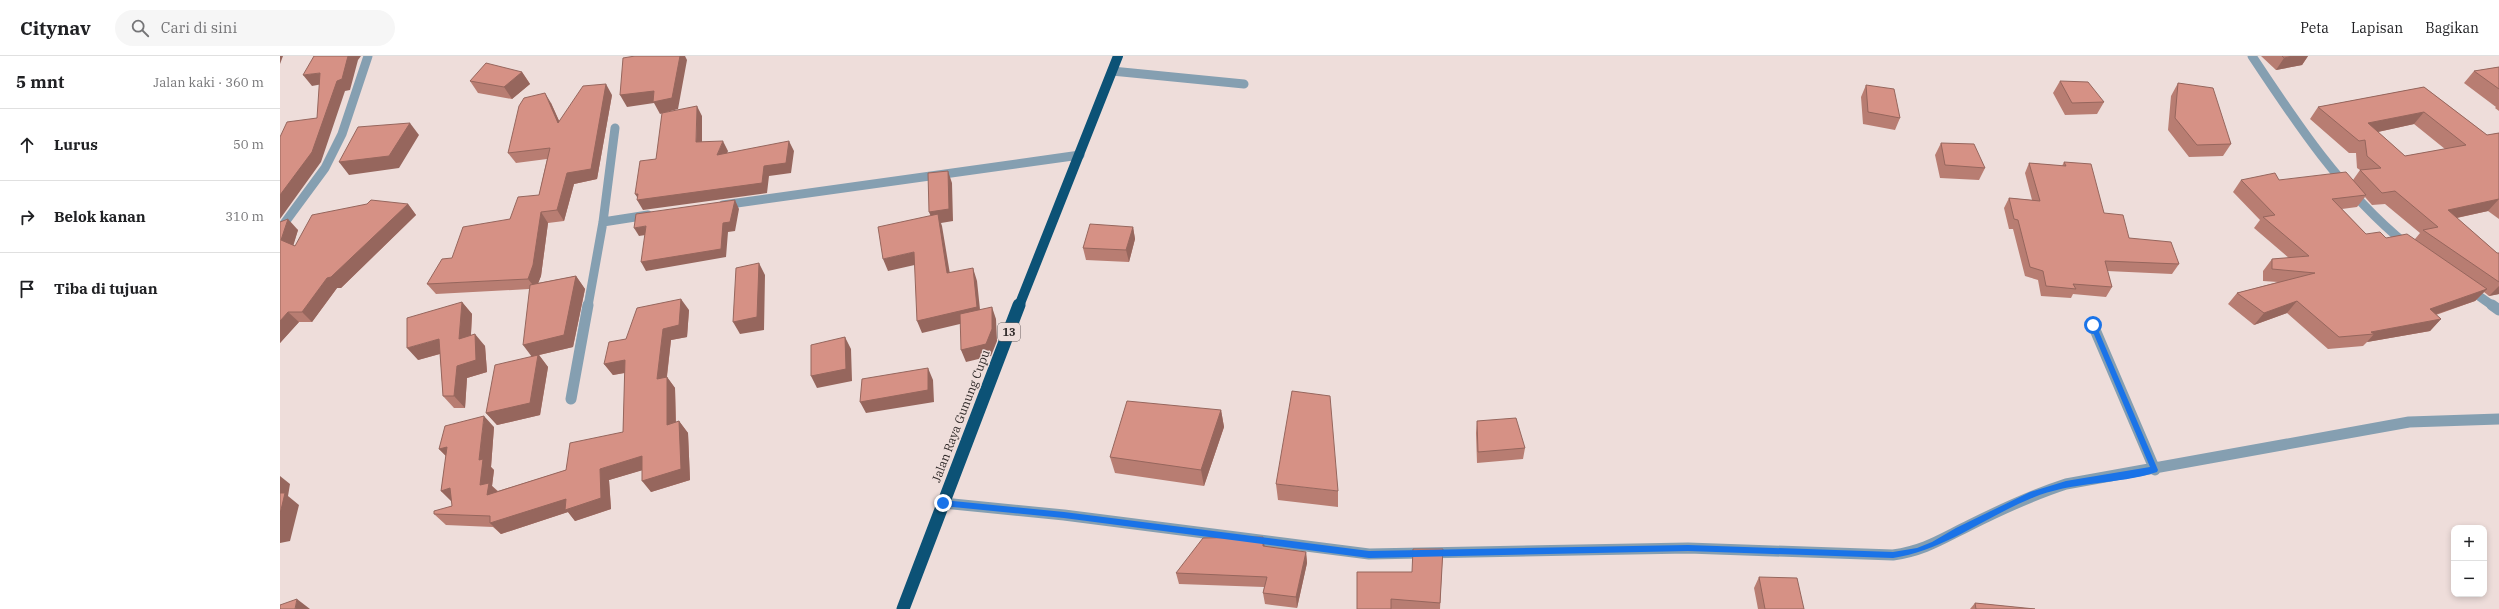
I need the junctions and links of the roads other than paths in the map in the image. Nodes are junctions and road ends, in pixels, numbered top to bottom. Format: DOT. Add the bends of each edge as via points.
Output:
graph roads {
  1 [pos="368,56"];
  2 [pos="1118,56"];
  3 [pos="2252,56"];
  4 [pos="1112,71"];
  5 [pos="1244,84"];
  6 [pos="616,128"];
  7 [pos="1080,156"];
  8 [pos="712,206"];
  9 [pos="657,214"];
  10 [pos="603,222"];
  11 [pos="280,230"];
  12 [pos="2413,249"];
  13 [pos="2461,284"];
  14 [pos="2499,310"];
  15 [pos="2093,325"];
  16 [pos="571,399"];
  17 [pos="2499,419"];
  18 [pos="2155,470"];
  19 [pos="943,503"];
  20 [pos="903,609"];
  1 -- 11 [label="street" via="342,134 325,168"];
  2 -- 4 [label="highway, Jalan Raya Gunung Cupu / 13"];
  3 -- 12 [label="street" via="2306,137 2359,199 2395,236"];
  4 -- 5 [label="street"];
  4 -- 7 [label="highway, Jalan Raya Gunung Cupu / 13"];
  6 -- 10 [label="street"];
  7 -- 8 [label="street"];
  7 -- 19 [label="highway, Jalan Raya Gunung Cupu / 13" via="1033,269"];
  9 -- 10 [label="street"];
  10 -- 16 [label="street"];
  13 -- 14 [label="street"];
  15 -- 18 [label="street"];
  17 -- 18 [label="street" via="2409,422"];
  18 -- 19 [label="street" via="2066,484 2030,495 1935,544 1917,551 1893,555 1688,548 1369,554 1064,515"];
  19 -- 20 [label="highway, Jalan Raya Gunung Cupu / 13"];
}
